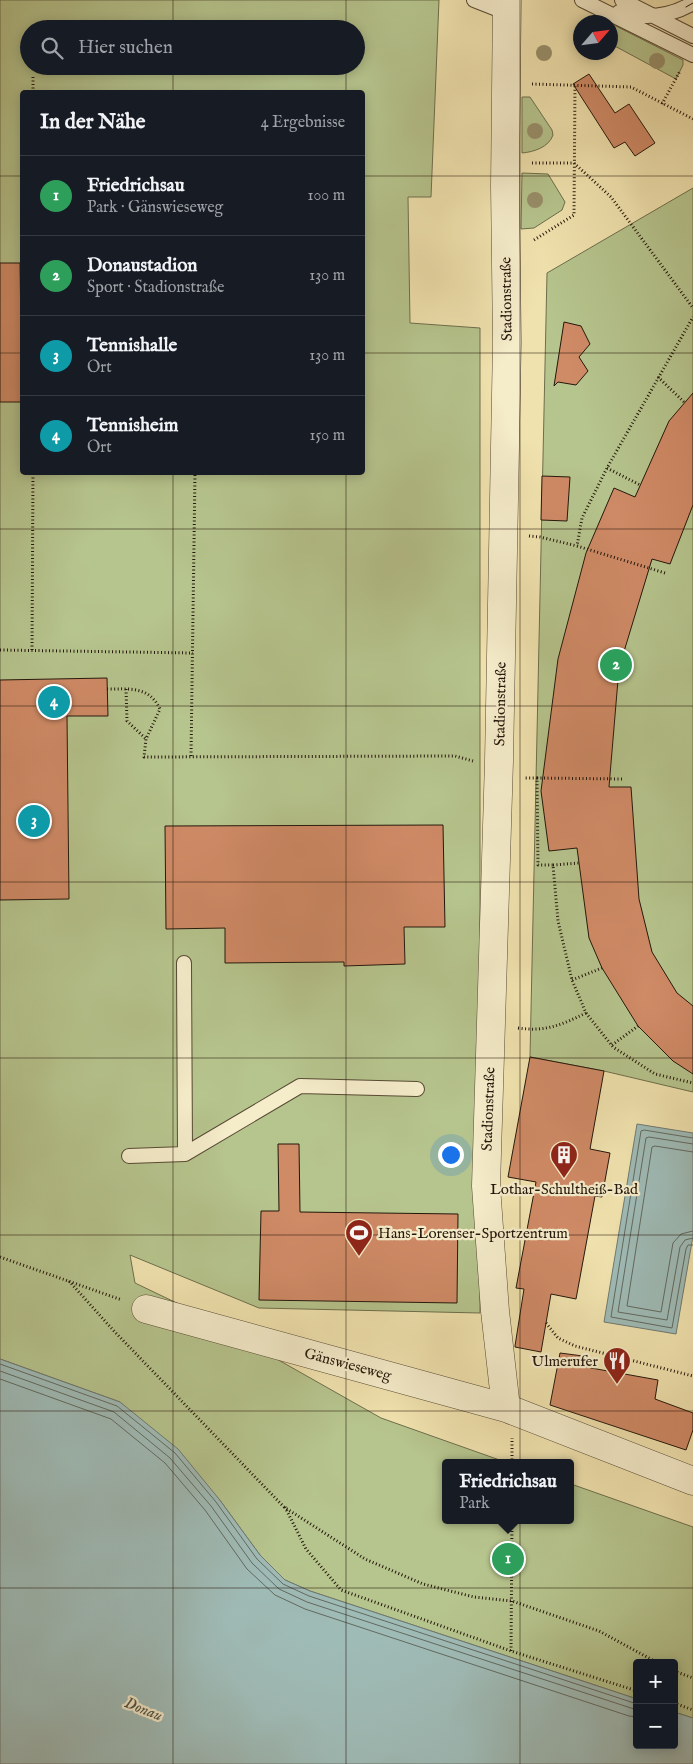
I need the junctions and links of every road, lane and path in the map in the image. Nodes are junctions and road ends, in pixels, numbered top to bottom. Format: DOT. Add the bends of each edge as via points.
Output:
graph roads {
  1 [pos="474,0"];
  2 [pos="582,0"];
  3 [pos="622,0"];
  4 [pos="691,4"];
  5 [pos="507,6"];
  6 [pos="655,16"];
  7 [pos="693,36"];
  8 [pos="693,55"];
  9 [pos="33,77"];
  10 [pos="530,84"];
  11 [pos="575,85"];
  12 [pos="33,90"];
  13 [pos="693,120"];
  14 [pos="506,163"];
  15 [pos="574,163"];
  16 [pos="534,241"];
  17 [pos="693,308"];
  18 [pos="693,317"];
  19 [pos="658,377"];
  20 [pos="684,403"];
  21 [pos="607,468"];
  22 [pos="33,475"];
  23 [pos="196,475"];
  24 [pos="640,485"];
  25 [pos="526,536"];
  26 [pos="577,546"];
  27 [pos="665,573"];
  28 [pos="0,650"];
  29 [pos="32,650"];
  30 [pos="193,653"];
  31 [pos="108,689"];
  32 [pos="126,689"];
  33 [pos="146,739"];
  34 [pos="191,756"];
  35 [pos="473,761"];
  36 [pos="520,777"];
  37 [pos="537,778"];
  38 [pos="624,779"];
  39 [pos="579,863"];
  40 [pos="553,865"];
  41 [pos="184,963"];
  42 [pos="602,968"];
  43 [pos="572,980"];
  44 [pos="586,1013"];
  45 [pos="638,1026"];
  46 [pos="517,1028"];
  47 [pos="612,1045"];
  48 [pos="693,1083"];
  49 [pos="417,1088"];
  50 [pos="185,1154"];
  51 [pos="129,1156"];
  52 [pos="0,1256"];
  53 [pos="69,1280"];
  54 [pos="146,1309"];
  55 [pos="546,1324"];
  56 [pos="693,1376"];
  57 [pos="506,1408"];
  58 [pos="693,1481"];
  59 [pos="284,1507"];
  60 [pos="512,1524"];
  61 [pos="512,1601"];
  62 [pos="511,1650"];
  63 [pos="650,1659"];
  64 [pos="678,1672"];
  65 [pos="693,1678"];
  66 [pos="633,1690"];
  67 [pos="678,1705"];
  68 [pos="693,1710"];
  1 -- 5 [label="lane"];
  2 -- 6 [label="lane" via="627,14"];
  2 -- 8 [label="lane"];
  3 -- 6 [label="lane"];
  4 -- 6 [label="lane"];
  5 -- 14 [label="street, Stadionstraße"];
  6 -- 7 [label="lane"];
  9 -- 12 [label="path"];
  10 -- 11 [label="path"];
  11 -- 13 [label="path" via="631,87"];
  11 -- 15 [label="path"];
  14 -- 15 [label="path"];
  14 -- 57 [label="street, Stadionstraße" via="507,342 499,761 486,1186"];
  15 -- 16 [label="path" via="574,215"];
  15 -- 17 [label="path" via="611,197"];
  18 -- 19 [label="path"];
  19 -- 20 [label="path"];
  19 -- 21 [label="path"];
  21 -- 24 [label="path"];
  21 -- 26 [label="path" via="582,518"];
  22 -- 29 [label="path"];
  23 -- 30 [label="path"];
  25 -- 26 [label="path"];
  26 -- 27 [label="path"];
  28 -- 29 [label="path"];
  29 -- 30 [label="path"];
  30 -- 34 [label="path"];
  31 -- 32 [label="path"];
  32 -- 33 [label="path" via="127,720"];
  32 -- 33 [label="path" via="144,691 160,709"];
  33 -- 34 [label="path" via="144,757"];
  34 -- 35 [label="path" via="455,756"];
  36 -- 37 [label="path"];
  37 -- 38 [label="path"];
  37 -- 40 [label="path" via="538,866"];
  39 -- 40 [label="path"];
  40 -- 43 [label="path" via="558,921"];
  41 -- 50 [label="lane"];
  42 -- 43 [label="path"];
  43 -- 44 [label="path"];
  44 -- 46 [label="path" via="540,1030"];
  44 -- 47 [label="path"];
  45 -- 47 [label="path"];
  47 -- 48 [label="path" via="655,1074"];
  49 -- 50 [label="lane" via="300,1086"];
  50 -- 51 [label="lane"];
  52 -- 53 [label="path"];
  53 -- 54 [label="path"];
  53 -- 59 [label="path"];
  54 -- 57 [label="street, Gänswieseweg"];
  55 -- 56 [label="path" via="558,1338 576,1346"];
  57 -- 58 [label="street, Gänswieseweg"];
  59 -- 61 [label="path" via="365,1559 423,1584 474,1597"];
  59 -- 62 [label="path" via="306,1549 341,1590"];
  60 -- 61 [label="path"];
  61 -- 62 [label="path"];
  61 -- 63 [label="path" via="598,1631"];
  62 -- 66 [label="path"];
  64 -- 65 [label="path"];
  67 -- 68 [label="path"];
}
